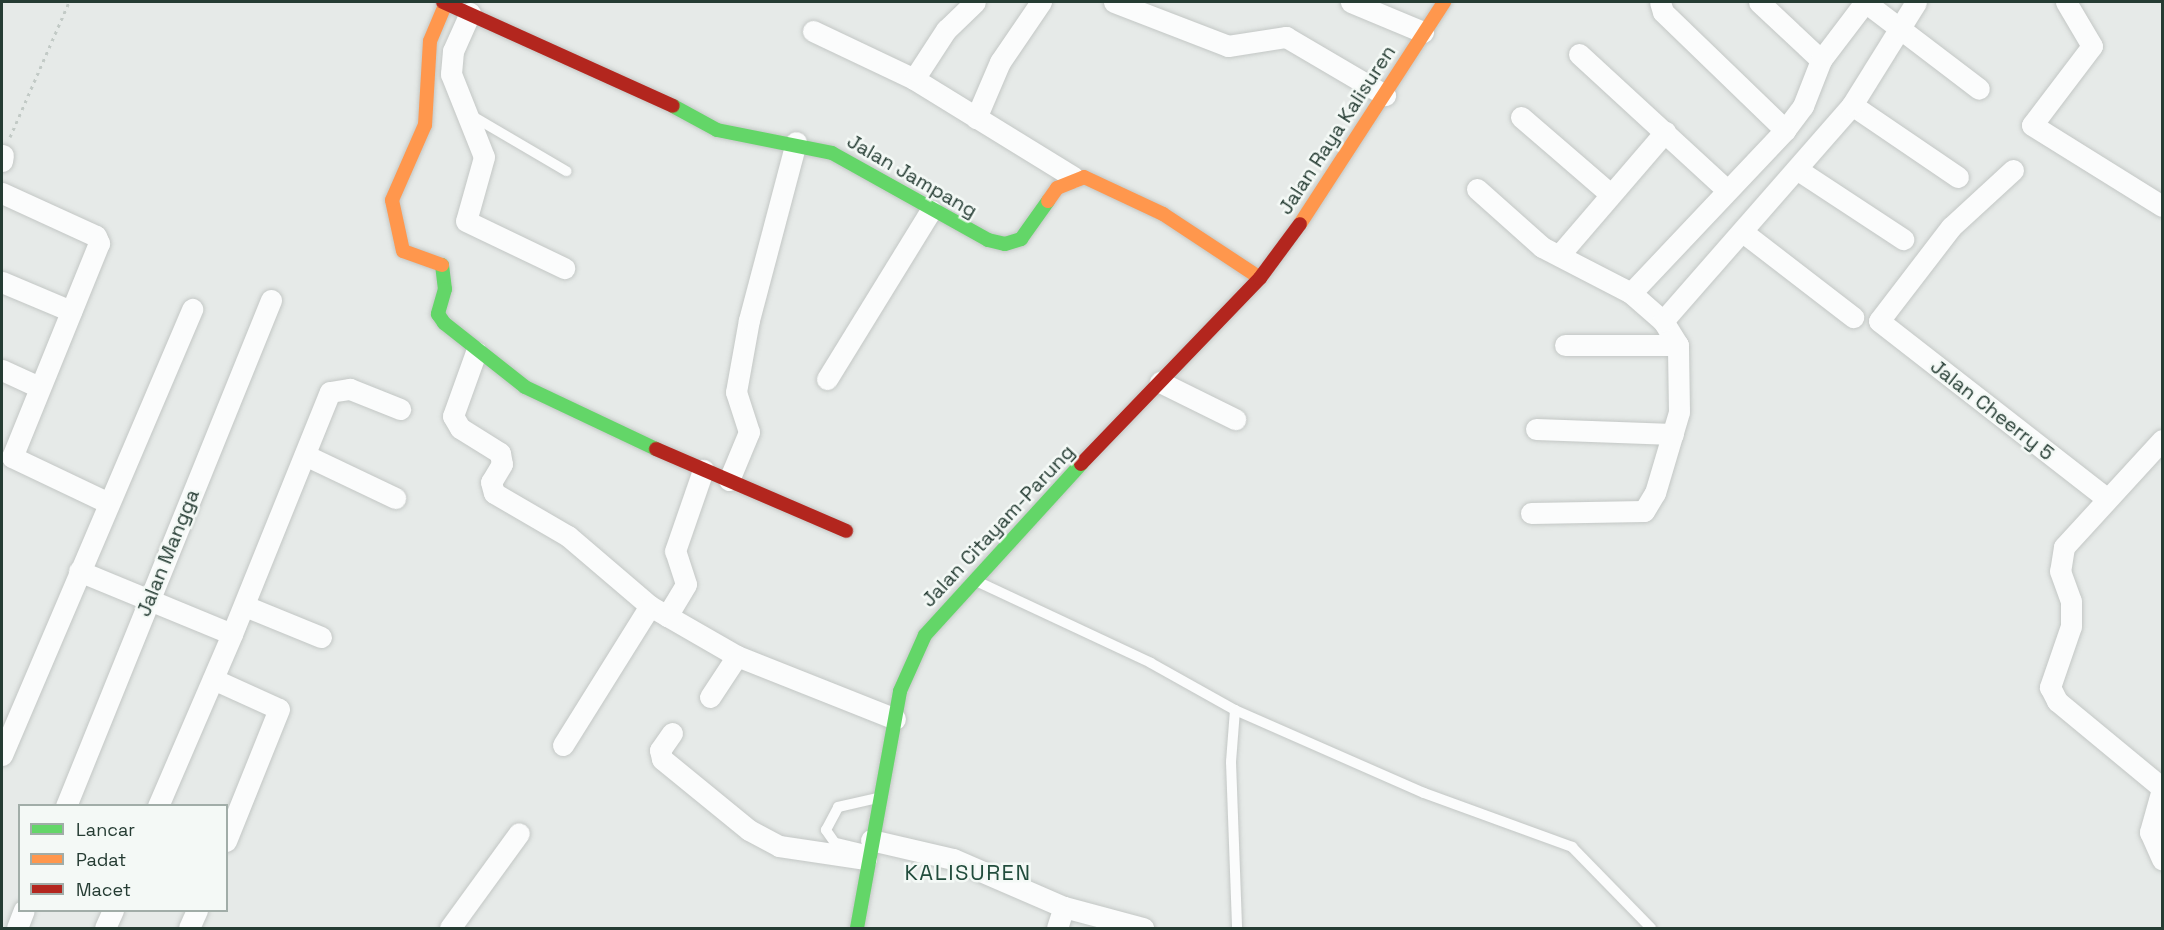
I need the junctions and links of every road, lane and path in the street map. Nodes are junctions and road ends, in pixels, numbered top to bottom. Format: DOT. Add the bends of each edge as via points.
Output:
graph roads {
  1 [pos="69,2"];
  2 [pos="445,2"];
  3 [pos="975,2"];
  4 [pos="1041,2"];
  5 [pos="1114,2"];
  6 [pos="1351,2"];
  7 [pos="1444,2"];
  8 [pos="1660,2"];
  9 [pos="1759,2"];
  10 [pos="1865,2"];
  11 [pos="1916,2"];
  12 [pos="2066,2"];
  13 [pos="470,13"];
  14 [pos="1903,27"];
  15 [pos="813,31"];
  16 [pos="1424,32"];
  17 [pos="1579,54"];
  18 [pos="1821,60"];
  19 [pos="914,79"];
  20 [pos="1979,89"];
  21 [pos="1384,95"];
  22 [pos="1852,105"];
  23 [pos="463,111"];
  24 [pos="1521,117"];
  25 [pos="976,118"];
  26 [pos="1785,130"];
  27 [pos="1665,132"];
  28 [pos="796,142"];
  29 [pos="2,158"];
  30 [pos="1798,170"];
  31 [pos="2013,170"];
  32 [pos="566,171"];
  33 [pos="1073,177"];
  34 [pos="1958,177"];
  35 [pos="1477,189"];
  36 [pos="1726,189"];
  37 [pos="2,193"];
  38 [pos="1610,193"];
  39 [pos="2163,206"];
  40 [pos="931,210"];
  41 [pos="1744,232"];
  42 [pos="1903,239"];
  43 [pos="1561,253"];
  44 [pos="564,268"];
  45 [pos="1260,278"];
  46 [pos="2,282"];
  47 [pos="1631,293"];
  48 [pos="271,300"];
  49 [pos="192,309"];
  50 [pos="71,311"];
  51 [pos="1853,317"];
  52 [pos="1663,321"];
  53 [pos="1565,345"];
  54 [pos="1678,345"];
  55 [pos="476,352"];
  56 [pos="2,370"];
  57 [pos="827,379"];
  58 [pos="1160,382"];
  59 [pos="39,387"];
  60 [pos="400,409"];
  61 [pos="1235,419"];
  62 [pos="1536,429"];
  63 [pos="1673,434"];
  64 [pos="2163,440"];
  65 [pos="7,455"];
  66 [pos="305,455"];
  67 [pos="703,470"];
  68 [pos="729,480"];
  69 [pos="395,498"];
  70 [pos="2106,498"];
  71 [pos="109,503"];
  72 [pos="1531,513"];
  73 [pos="846,531"];
  74 [pos="79,571"];
  75 [pos="971,579"];
  76 [pos="149,600"];
  77 [pos="244,606"];
  78 [pos="659,611"];
  79 [pos="232,634"];
  80 [pos="321,638"];
  81 [pos="737,656"];
  82 [pos="213,679"];
  83 [pos="710,697"];
  84 [pos="1235,710"];
  85 [pos="895,719"];
  86 [pos="672,733"];
  87 [pos="563,745"];
  88 [pos="2,755"];
  89 [pos="2162,789"];
  90 [pos="879,798"];
  91 [pos="67,804"];
  92 [pos="159,804"];
  93 [pos="519,833"];
  94 [pos="228,836"];
  95 [pos="869,850"];
  96 [pos="2163,859"];
  97 [pos="1064,907"];
  98 [pos="23,912"];
  99 [pos="112,912"];
  100 [pos="196,912"];
  101 [pos="17,928"];
  102 [pos="105,928"];
  103 [pos="189,928"];
  104 [pos="450,928"];
  105 [pos="857,928"];
  106 [pos="1057,928"];
  107 [pos="1143,928"];
  108 [pos="1237,928"];
  109 [pos="1651,928"];
  1 -- 29 [label="path"];
  2 -- 13 [label="street, Jalan Jampang"];
  2 -- 55 [label="street" via="430,41 431,94 425,125 392,200 392,218 403,251 439,258 445,289 438,314"];
  3 -- 19 [label="street" via="946,30"];
  4 -- 25 [label="street" via="1000,62"];
  5 -- 21 [label="street" via="1228,46 1286,37"];
  6 -- 16 [label="street"];
  7 -- 16 [label="street, Jalan Raya Kalisuren"];
  8 -- 26 [label="street" via="1663,12"];
  9 -- 18 [label="street"];
  10 -- 14 [label="street"];
  10 -- 18 [label="street"];
  11 -- 14 [label="street"];
  12 -- 39 [label="street" via="2092,46 2033,127"];
  13 -- 23 [label="street" via="453,51 451,74"];
  13 -- 28 [label="street, Jalan Jampang" via="717,130"];
  14 -- 20 [label="street"];
  14 -- 22 [label="street"];
  15 -- 19 [label="street"];
  16 -- 21 [label="street, Jalan Raya Kalisuren"];
  17 -- 27 [label="street"];
  18 -- 26 [label="street" via="1803,106"];
  19 -- 25 [label="street"];
  21 -- 45 [label="street, Jalan Raya Kalisuren"];
  22 -- 30 [label="street"];
  22 -- 34 [label="street"];
  23 -- 32 [label="lane"];
  23 -- 44 [label="street" via="484,157 467,222"];
  24 -- 38 [label="street"];
  25 -- 33 [label="street"];
  26 -- 36 [label="street"];
  27 -- 36 [label="street"];
  27 -- 38 [label="street"];
  28 -- 40 [label="street, Jalan Jampang" via="841,158"];
  28 -- 68 [label="street" via="749,320 736,392 749,432"];
  30 -- 41 [label="street"];
  30 -- 42 [label="street"];
  31 -- 70 [label="street, Jalan Cheerry 5" via="1951,227 1879,321"];
  33 -- 40 [label="street, Jalan Jampang" via="1057,188 1027,233 1012,243 972,234"];
  33 -- 45 [label="street" via="1105,184 1163,214"];
  35 -- 43 [label="street" via="1542,247"];
  36 -- 47 [label="street"];
  37 -- 50 [label="street" via="98,239 98,252"];
  38 -- 43 [label="street"];
  40 -- 57 [label="street"];
  41 -- 51 [label="street"];
  41 -- 52 [label="street"];
  43 -- 47 [label="street"];
  45 -- 58 [label="street, Jalan Citayam-Parung"];
  46 -- 50 [label="street"];
  47 -- 52 [label="street"];
  48 -- 76 [label="street, Jalan Mangga"];
  49 -- 71 [label="street"];
  50 -- 59 [label="street"];
  52 -- 54 [label="street"];
  53 -- 54 [label="street"];
  54 -- 63 [label="street" via="1679,412"];
  55 -- 67 [label="street" via="579,416"];
  55 -- 78 [label="street" via="453,416 460,428 500,453 492,490 568,536"];
  56 -- 59 [label="street"];
  58 -- 61 [label="street"];
  58 -- 75 [label="street, Jalan Citayam-Parung"];
  59 -- 65 [label="street"];
  60 -- 66 [label="street" via="335,388"];
  62 -- 63 [label="street"];
  63 -- 72 [label="street" via="1655,493 1640,514"];
  64 -- 70 [label="street"];
  65 -- 71 [label="street"];
  66 -- 69 [label="street"];
  66 -- 77 [label="street"];
  67 -- 68 [label="street"];
  67 -- 78 [label="street" via="675,551 686,584"];
  68 -- 73 [label="street"];
  70 -- 89 [label="street" via="2064,547 2060,560 2072,614 2050,691"];
  71 -- 74 [label="street"];
  74 -- 76 [label="street"];
  74 -- 88 [label="street"];
  75 -- 84 [label="lane" via="1151,663"];
  75 -- 85 [label="street, Jalan Citayam-Parung" via="942,610 910,660"];
  76 -- 79 [label="street"];
  76 -- 91 [label="street, Jalan Mangga"];
  77 -- 79 [label="street"];
  77 -- 80 [label="street"];
  78 -- 81 [label="street"];
  78 -- 87 [label="street"];
  79 -- 82 [label="street"];
  81 -- 83 [label="street"];
  81 -- 85 [label="street"];
  82 -- 92 [label="street"];
  82 -- 94 [label="street" via="279,709"];
  84 -- 108 [label="lane" via="1231,762"];
  84 -- 109 [label="lane" via="1424,793 1572,847"];
  85 -- 90 [label="street, Jalan Citayam-Parung"];
  86 -- 95 [label="street" via="660,750 662,759 749,830 779,846"];
  89 -- 96 [label="street" via="2150,832"];
  90 -- 95 [label="street, Jalan Citayam-Parung"];
  90 -- 95 [label="lane" via="851,800 838,807 826,830 835,843"];
  93 -- 104 [label="street"];
  95 -- 97 [label="street" via="953,860"];
  95 -- 105 [label="street, Jalan Citayam-Parung"];
  97 -- 106 [label="street"];
  97 -- 107 [label="street"];
  98 -- 101 [label="street"];
  99 -- 102 [label="street"];
  100 -- 103 [label="street"];
}
